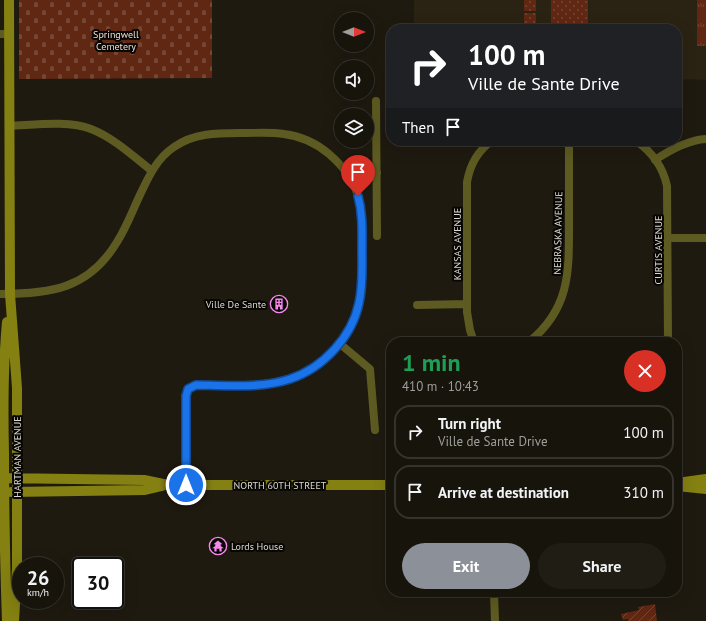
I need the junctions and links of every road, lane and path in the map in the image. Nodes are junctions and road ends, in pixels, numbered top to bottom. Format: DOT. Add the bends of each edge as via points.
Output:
graph roads {
  1 [pos="9,0"];
  2 [pos="4,34"];
  3 [pos="376,101"];
  4 [pos="9,126"];
  5 [pos="706,139"];
  6 [pos="486,146"];
  7 [pos="569,146"];
  8 [pos="642,146"];
  9 [pos="681,146"];
  10 [pos="682,146"];
  11 [pos="656,160"];
  12 [pos="152,171"];
  13 [pos="377,173"];
  14 [pos="350,176"];
  15 [pos="377,236"];
  16 [pos="668,238"];
  17 [pos="706,238"];
  18 [pos="5,294"];
  19 [pos="467,304"];
  20 [pos="417,305"];
  21 [pos="473,337"];
  22 [pos="535,337"];
  23 [pos="668,337"];
  24 [pos="339,343"];
  25 [pos="375,430"];
  26 [pos="2,478"];
  27 [pos="16,478"];
  28 [pos="706,479"];
  29 [pos="682,484"];
  30 [pos="168,485"];
  31 [pos="186,485"];
  32 [pos="386,485"];
  33 [pos="682,486"];
  34 [pos="706,489"];
  35 [pos="2,492"];
  36 [pos="17,492"];
  37 [pos="494,597"];
  38 [pos="7,621"];
  39 [pos="14,621"];
  40 [pos="495,621"];
  1 -- 2 [label="main road, HARTMAN AVENUE"];
  2 -- 4 [label="main road, HARTMAN AVENUE"];
  3 -- 13 [label="street"];
  4 -- 12 [label="street" via="63,124 91,129 113,140"];
  4 -- 18 [label="main road, HARTMAN AVENUE"];
  5 -- 10 [label="street"];
  6 -- 19 [label="street, KANSAS AVENUE" via="472,164 467,182"];
  7 -- 22 [label="street, NEBRASKA AVENUE" via="567,281 555,312"];
  8 -- 11 [label="street"];
  9 -- 11 [label="street"];
  11 -- 16 [label="street, CURTIS AVENUE" via="667,186"];
  12 -- 14 [label="street" via="173,147 193,137 211,133 273,133 293,136 315,145 335,160"];
  12 -- 18 [label="street" via="118,242 96,269 78,281 57,289"];
  13 -- 14 [label="street" via="364,172"];
  13 -- 15 [label="street"];
  14 -- 24 [label="street" via="362,214 361,295 348,331"];
  16 -- 17 [label="street"];
  16 -- 23 [label="street, CURTIS AVENUE"];
  18 -- 26 [label="main road, HARTMAN AVENUE"];
  18 -- 27 [label="main road, HARTMAN AVENUE" via="17,388"];
  19 -- 20 [label="street"];
  19 -- 21 [label="street, KANSAS AVENUE"];
  24 -- 25 [label="street" via="370,369"];
  24 -- 31 [label="street" via="318,364 292,378 259,384 196,385 188,389"];
  26 -- 27 [label="main road, NORTH 60TH STREET"];
  26 -- 35 [label="main road, HARTMAN AVENUE"];
  27 -- 30 [label="main road, NORTH 60TH STREET" via="144,480"];
  27 -- 36 [label="main road, HARTMAN AVENUE"];
  28 -- 29 [label="main road"];
  30 -- 31 [label="main road, NORTH 60TH STREET"];
  30 -- 36 [label="main road, NORTH 60TH STREET" via="144,490"];
  31 -- 32 [label="main road, NORTH 60TH STREET"];
  33 -- 34 [label="main road"];
  35 -- 36 [label="main road, NORTH 60TH STREET"];
  35 -- 38 [label="main road, HARTMAN AVENUE"];
  36 -- 39 [label="main road, HARTMAN AVENUE"];
  37 -- 40 [label="street"];
}
